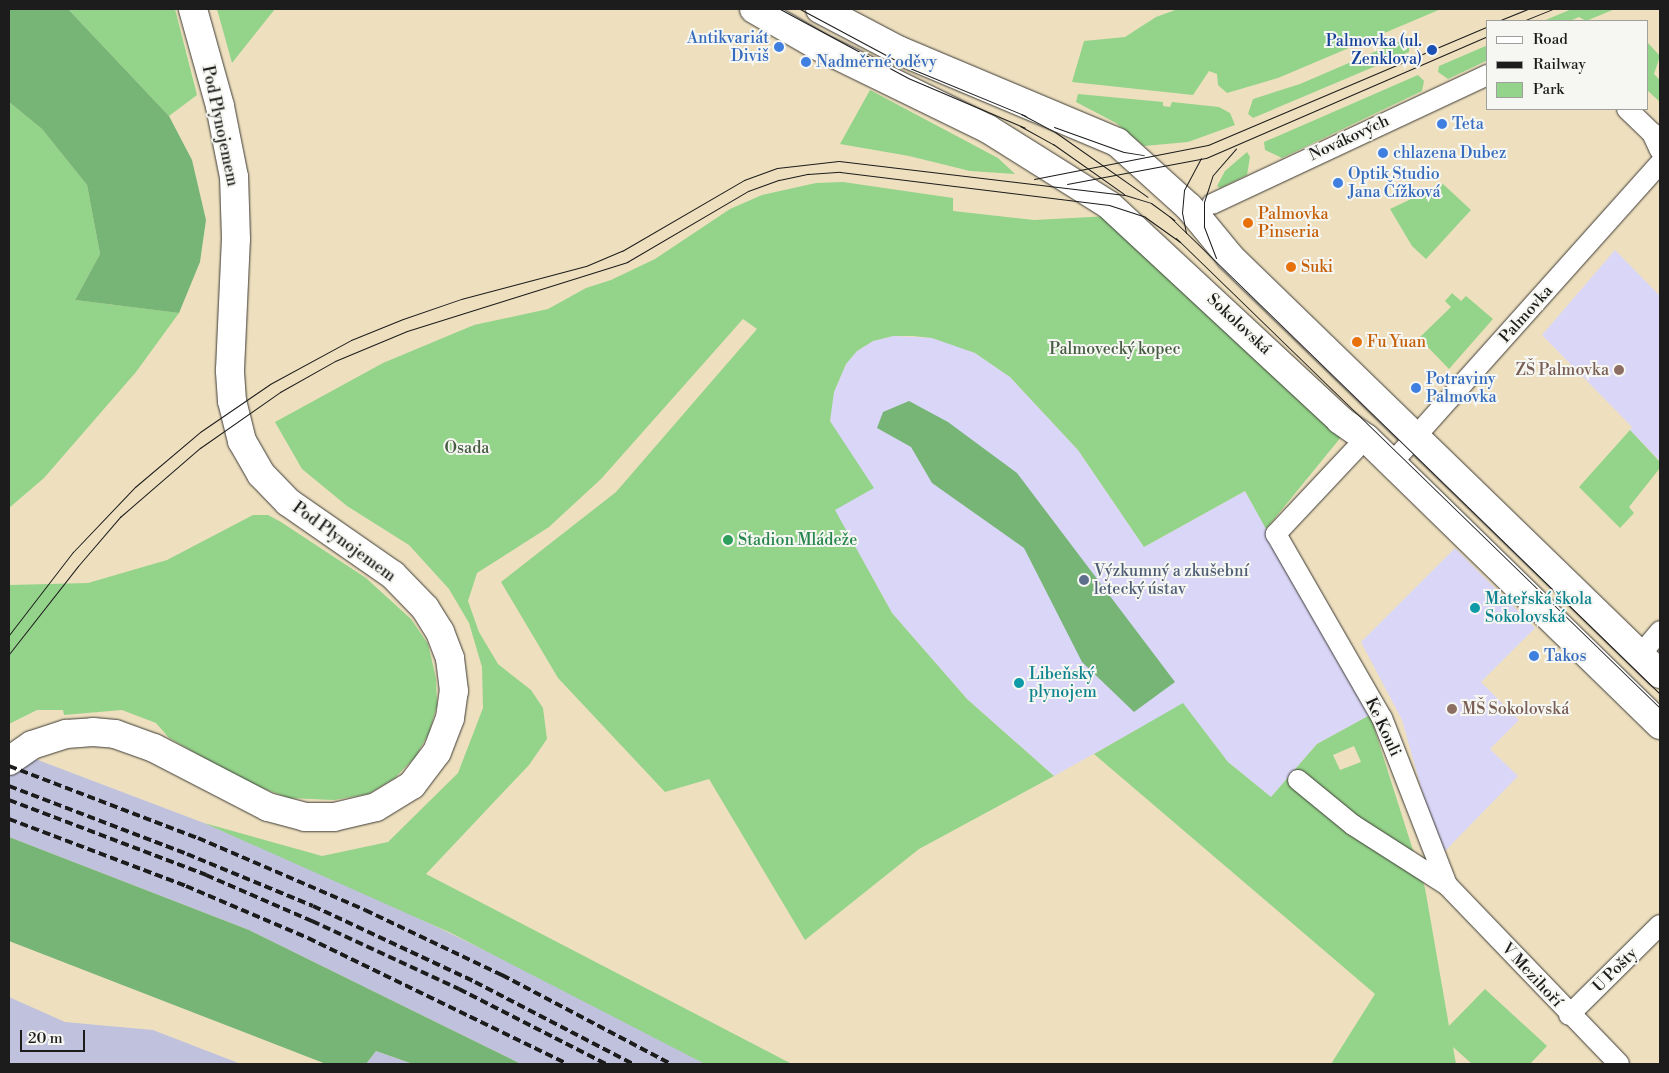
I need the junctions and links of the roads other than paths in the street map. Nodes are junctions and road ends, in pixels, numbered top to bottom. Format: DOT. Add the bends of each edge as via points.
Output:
graph roads {
  1 [pos="193,9"];
  2 [pos="754,9"];
  3 [pos="820,9"];
  4 [pos="1486,76"];
  5 [pos="1628,110"];
  6 [pos="1660,150"];
  7 [pos="1660,164"];
  8 [pos="1212,204"];
  9 [pos="1418,436"];
  10 [pos="1366,438"];
  11 [pos="1392,464"];
  12 [pos="1660,632"];
  13 [pos="1641,654"];
  14 [pos="1660,674"];
  15 [pos="1660,725"];
  16 [pos="9,761"];
  17 [pos="1298,780"];
  18 [pos="1447,885"];
  19 [pos="1660,925"];
  20 [pos="1569,1015"];
  21 [pos="1618,1064"];
  1 -- 16 [label="main road, Pod Plynojemem" via="220,106 234,177 236,239 230,370 232,401 242,440 261,474 288,502 393,576 425,608 440,632 450,658 454,701 437,752 412,785 376,807 334,817 305,817 268,807 130,738 93,732 66,734 32,745"];
  2 -- 10 [label="main road, Sokolovská" via="820,47 988,129 1088,190 1200,288 1340,420"];
  3 -- 9 [label="main road" via="898,50 1117,142 1189,207 1230,256"];
  4 -- 8 [label="street, Novákových"];
  5 -- 6 [label="street" via="1652,133"];
  7 -- 9 [label="street, Palmovka"];
  9 -- 11 [label="street, Palmovka"];
  9 -- 13 [label="main road"];
  10 -- 11 [label="main road, Sokolovská"];
  10 -- 18 [label="street, Ke Kouli" via="1276,534 1382,718"];
  11 -- 15 [label="main road, Sokolovská"];
  12 -- 13 [label="street"];
  13 -- 14 [label="main road"];
  17 -- 18 [label="street" via="1353,824"];
  18 -- 20 [label="street, V Mezihoří"];
  19 -- 20 [label="street, U Pošty"];
  20 -- 21 [label="street, V Mezihoří"];
}
